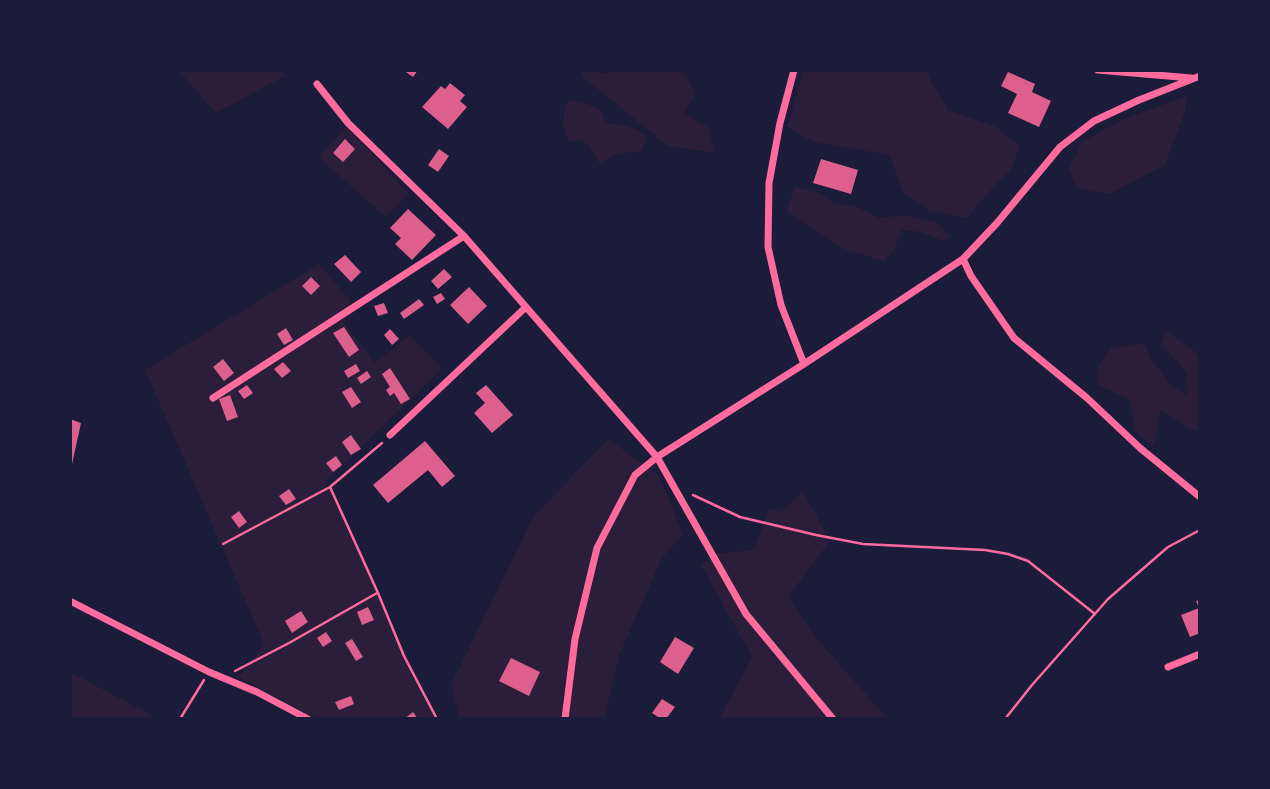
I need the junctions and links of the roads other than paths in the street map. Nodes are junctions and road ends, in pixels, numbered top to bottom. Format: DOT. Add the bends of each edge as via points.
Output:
graph roads {
  1 [pos="794,70"];
  2 [pos="1098,70"];
  3 [pos="1197,77"];
  4 [pos="317,84"];
  5 [pos="464,236"];
  6 [pos="963,259"];
  7 [pos="526,307"];
  8 [pos="804,364"];
  9 [pos="213,398"];
  10 [pos="390,435"];
  11 [pos="657,457"];
  12 [pos="1200,496"];
  13 [pos="70,601"];
  14 [pos="1200,654"];
  15 [pos="1168,667"];
  16 [pos="564,718"];
  17 [pos="308,719"];
  18 [pos="833,719"];
  1 -- 8 [label="street" via="769,183 768,247 781,305"];
  2 -- 3 [label="street"];
  3 -- 6 [label="street" via="1094,121 1060,147"];
  4 -- 5 [label="street" via="348,123"];
  5 -- 7 [label="street"];
  5 -- 9 [label="street"];
  6 -- 8 [label="street"];
  6 -- 12 [label="street" via="1014,338"];
  7 -- 10 [label="street"];
  7 -- 11 [label="street"];
  8 -- 11 [label="street"];
  11 -- 16 [label="street" via="635,475 597,548 575,639"];
  11 -- 18 [label="street" via="746,614"];
  13 -- 17 [label="street"];
  14 -- 15 [label="street"];
}
